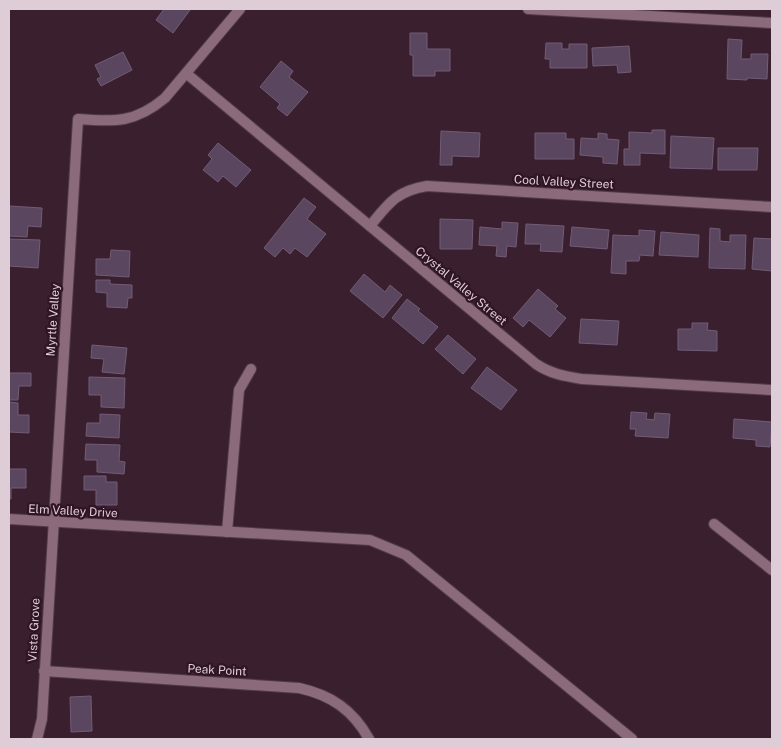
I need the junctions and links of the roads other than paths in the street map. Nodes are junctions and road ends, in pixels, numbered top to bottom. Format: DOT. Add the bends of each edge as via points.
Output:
graph roads {
  1 [pos="240,9"];
  2 [pos="528,9"];
  3 [pos="772,23"];
  4 [pos="186,74"];
  5 [pos="772,207"];
  6 [pos="370,226"];
  7 [pos="251,369"];
  8 [pos="772,390"];
  9 [pos="9,520"];
  10 [pos="53,522"];
  11 [pos="714,524"];
  12 [pos="227,532"];
  13 [pos="772,570"];
  14 [pos="44,672"];
  15 [pos="37,739"];
  16 [pos="369,739"];
  17 [pos="632,739"];
  1 -- 4 [label="street"];
  2 -- 3 [label="street"];
  4 -- 6 [label="street, Crystal Valley Street"];
  4 -- 10 [label="street, Myrtle Valley" via="154,108 140,115 108,121 78,119"];
  5 -- 6 [label="street, Cool Valley Street" via="427,186 394,198"];
  6 -- 8 [label="street, Crystal Valley Street" via="548,372 582,378"];
  7 -- 12 [label="street" via="240,390"];
  9 -- 10 [label="street, Elm Valley Drive"];
  10 -- 12 [label="street, Elm Valley Drive"];
  10 -- 14 [label="street, Vista Grove"];
  11 -- 13 [label="street"];
  12 -- 17 [label="street, Elm Valley Drive" via="370,540 406,555"];
  14 -- 15 [label="street, Vista Grove" via="42,719"];
  14 -- 16 [label="street, Peak Point" via="299,688 338,704 353,716"];
}
